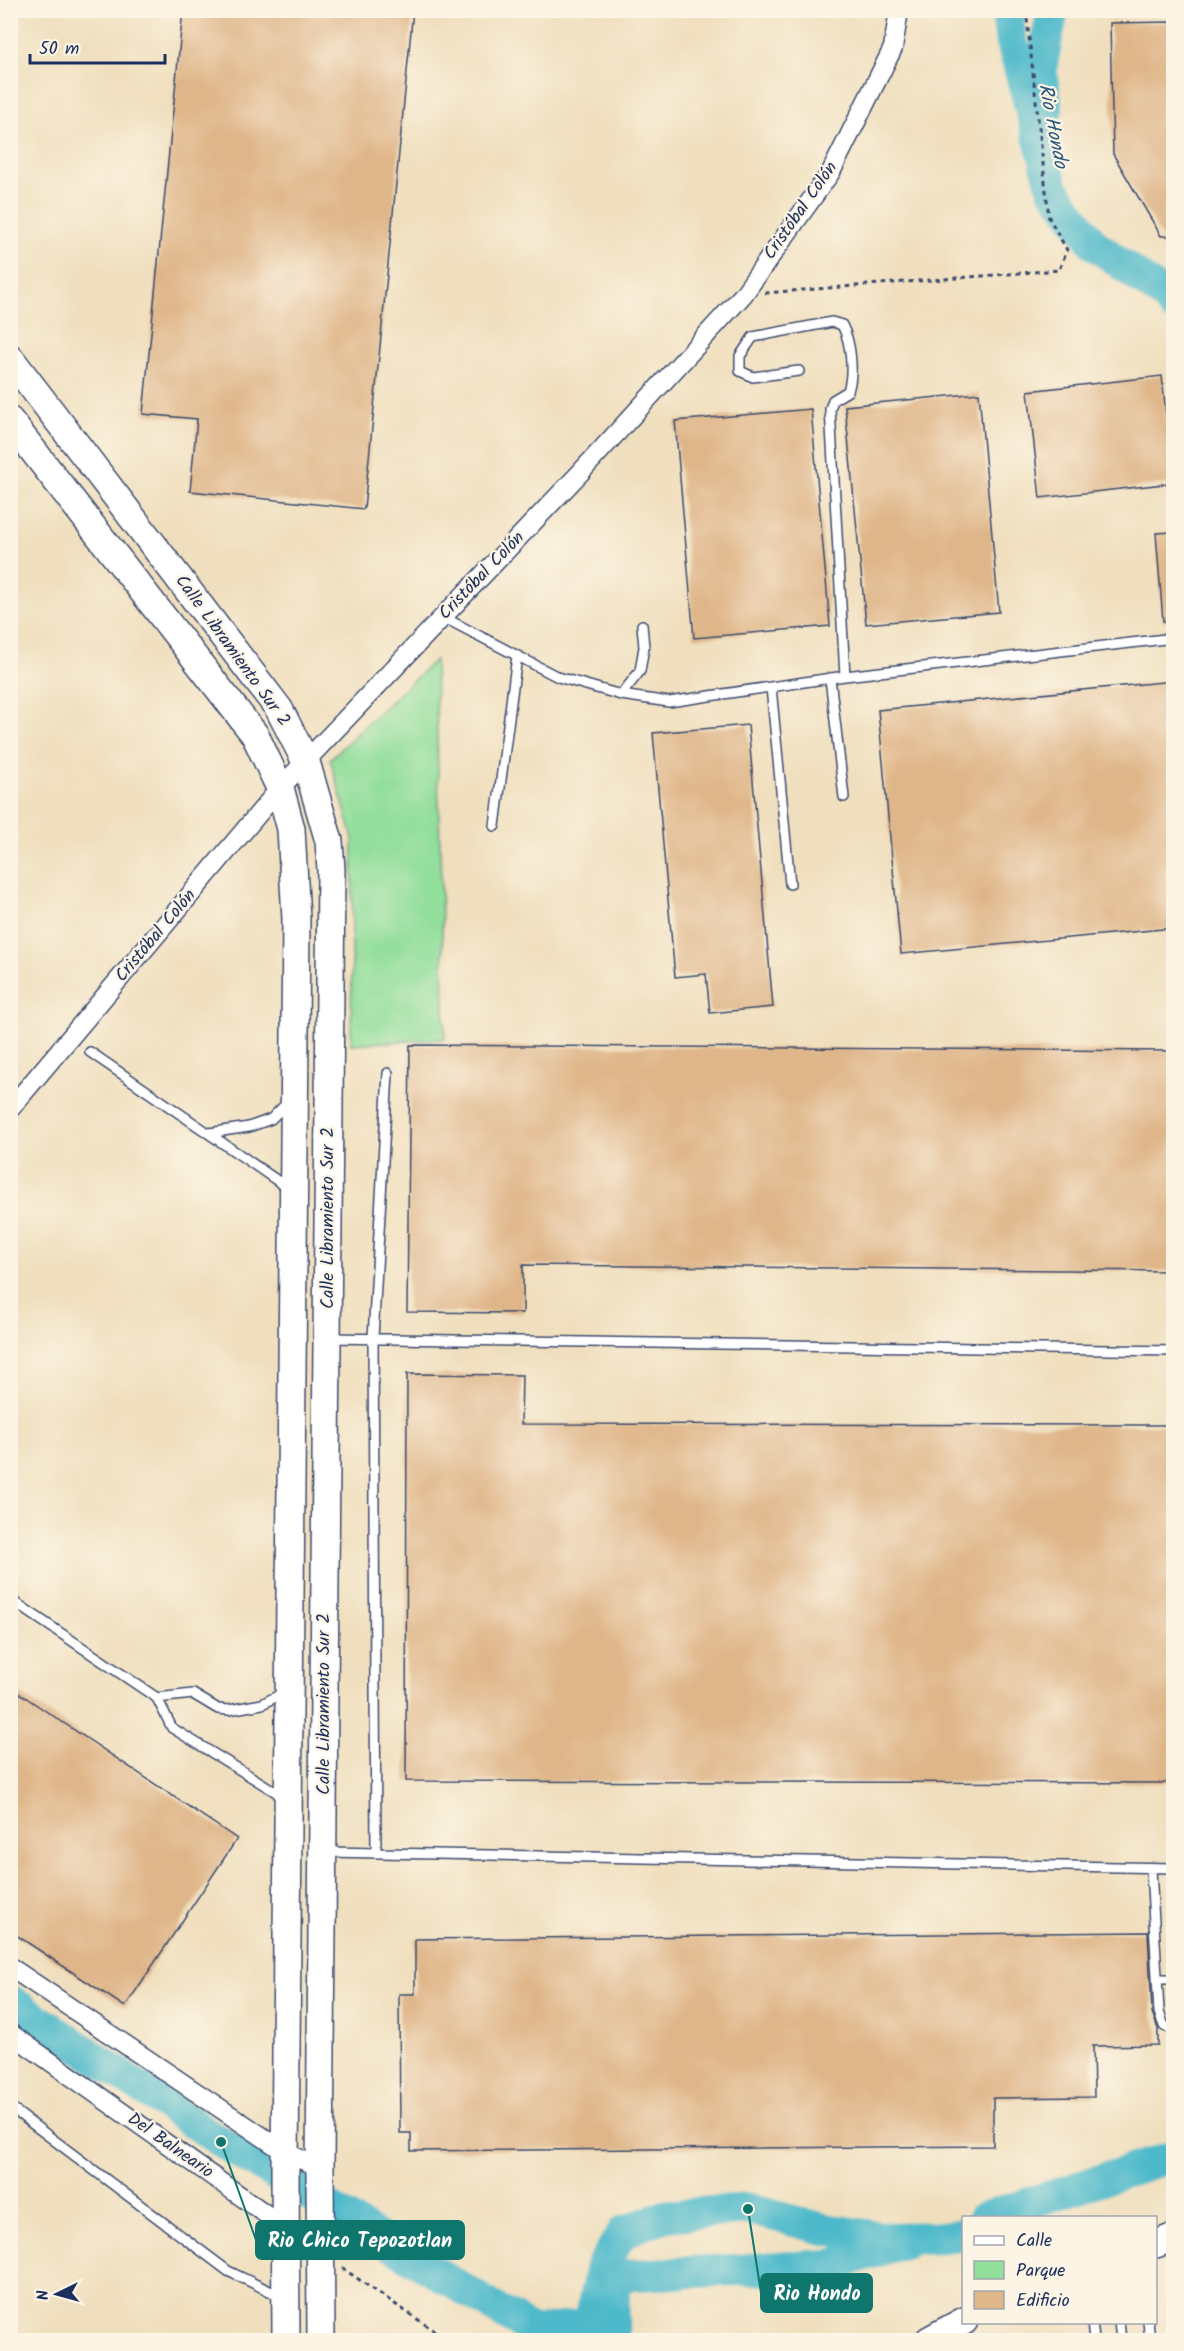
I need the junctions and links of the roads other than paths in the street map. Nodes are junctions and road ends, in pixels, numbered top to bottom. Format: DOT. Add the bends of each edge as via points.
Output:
graph roads {
  1 [pos="899,10"];
  2 [pos="10,358"];
  3 [pos="799,371"];
  4 [pos="36,392"];
  5 [pos="10,416"];
  6 [pos="10,421"];
  7 [pos="443,617"];
  8 [pos="642,625"];
  9 [pos="1173,638"];
  10 [pos="518,656"];
  11 [pos="845,676"];
  12 [pos="830,678"];
  13 [pos="771,687"];
  14 [pos="621,695"];
  15 [pos="306,762"];
  16 [pos="280,788"];
  17 [pos="844,796"];
  18 [pos="495,826"];
  19 [pos="790,884"];
  20 [pos="295,1028"];
  21 [pos="330,1028"];
  22 [pos="90,1052"];
  23 [pos="388,1073"];
  24 [pos="295,1096"];
  25 [pos="10,1109"];
  26 [pos="209,1133"];
  27 [pos="294,1192"];
  28 [pos="293,1338"];
  29 [pos="327,1338"];
  30 [pos="373,1338"];
  31 [pos="1173,1351"];
  32 [pos="10,1599"];
  33 [pos="290,1690"];
  34 [pos="157,1698"];
  35 [pos="288,1800"];
  36 [pos="323,1801"];
  37 [pos="288,1852"];
  38 [pos="323,1852"];
  39 [pos="376,1852"];
  40 [pos="1173,1868"];
  41 [pos="1151,1869"];
  42 [pos="10,1967"];
  43 [pos="1159,1979"];
  44 [pos="1173,1979"];
  45 [pos="1173,2030"];
  46 [pos="10,2033"];
  47 [pos="10,2107"];
  48 [pos="285,2158"];
  49 [pos="320,2174"];
  50 [pos="285,2222"];
  51 [pos="1173,2237"];
  52 [pos="1157,2243"];
  53 [pos="321,2245"];
  54 [pos="284,2298"];
  55 [pos="962,2323"];
  56 [pos="1092,2324"];
  57 [pos="1119,2324"];
  58 [pos="1148,2324"];
  59 [pos="286,2340"];
  60 [pos="321,2340"];
  61 [pos="930,2340"];
  62 [pos="1094,2340"];
  63 [pos="1121,2340"];
  64 [pos="1150,2340"];
  1 -- 7 [label="street, Cristóbal Colón" via="893,48 831,172 742,295"];
  2 -- 4 [label="main road, Calle Libramiento Sur 2"];
  3 -- 11 [label="lane" via="753,377 740,371 740,356 753,337 832,322 842,325 847,335 851,381 848,391 833,400 830,409"];
  4 -- 5 [label="main road"];
  4 -- 15 [label="main road, Calle Libramiento Sur 2" via="279,709"];
  6 -- 16 [label="main road, Calle Libramiento Sur 2" via="255,735"];
  7 -- 10 [label="lane"];
  7 -- 15 [label="street, Cristóbal Colón"];
  8 -- 14 [label="lane" via="640,671"];
  9 -- 11 [label="lane"];
  10 -- 14 [label="lane" via="558,677"];
  10 -- 18 [label="lane"];
  11 -- 12 [label="lane"];
  12 -- 13 [label="lane"];
  12 -- 17 [label="lane"];
  13 -- 14 [label="lane" via="669,702"];
  13 -- 19 [label="lane"];
  15 -- 16 [label="street, Cristóbal Colón"];
  15 -- 21 [label="main road, Calle Libramiento Sur 2" via="329,841"];
  16 -- 20 [label="main road, Calle Libramiento Sur 2" via="294,860"];
  16 -- 25 [label="street, Cristóbal Colón"];
  20 -- 21 [label="main road"];
  20 -- 24 [label="main road, Calle Libramiento Sur 2"];
  21 -- 29 [label="main road, Calle Libramiento Sur 2"];
  22 -- 26 [label="lane"];
  23 -- 30 [label="lane"];
  24 -- 26 [label="lane" via="271,1119"];
  24 -- 27 [label="main road, Calle Libramiento Sur 2"];
  26 -- 27 [label="lane"];
  27 -- 28 [label="main road, Calle Libramiento Sur 2"];
  28 -- 29 [label="main road"];
  28 -- 33 [label="main road, Calle Libramiento Sur 2"];
  29 -- 30 [label="lane"];
  29 -- 36 [label="main road, Calle Libramiento Sur 2"];
  30 -- 31 [label="lane"];
  30 -- 39 [label="lane"];
  32 -- 34 [label="lane"];
  33 -- 34 [label="lane" via="262,1704 230,1710 218,1709 193,1694"];
  33 -- 35 [label="main road, Calle Libramiento Sur 2"];
  34 -- 35 [label="lane" via="172,1728"];
  35 -- 36 [label="main road"];
  35 -- 37 [label="main road, Calle Libramiento Sur 2"];
  36 -- 38 [label="main road, Calle Libramiento Sur 2"];
  37 -- 38 [label="main road"];
  37 -- 48 [label="main road, Calle Libramiento Sur 2"];
  38 -- 39 [label="lane"];
  38 -- 49 [label="main road, Calle Libramiento Sur 2"];
  39 -- 41 [label="lane"];
  40 -- 41 [label="lane"];
  41 -- 43 [label="lane"];
  42 -- 48 [label="street"];
  43 -- 44 [label="lane"];
  43 -- 45 [label="lane" via="1159,2012 1164,2026"];
  46 -- 50 [label="street, Del Balneario"];
  47 -- 54 [label="lane" via="228,2271"];
  48 -- 49 [label="street"];
  48 -- 50 [label="main road, Calle Libramiento Sur 2"];
  49 -- 53 [label="main road, Calle Libramiento Sur 2"];
  50 -- 53 [label="street, Del Balneario" via="285,2229"];
  50 -- 54 [label="main road, Calle Libramiento Sur 2"];
  51 -- 52 [label="main road"];
  53 -- 60 [label="main road, Calle Libramiento Sur 2"];
  54 -- 59 [label="main road, Calle Libramiento Sur 2"];
  55 -- 61 [label="main road"];
  56 -- 62 [label="lane"];
  57 -- 63 [label="lane"];
  58 -- 64 [label="lane"];
}
